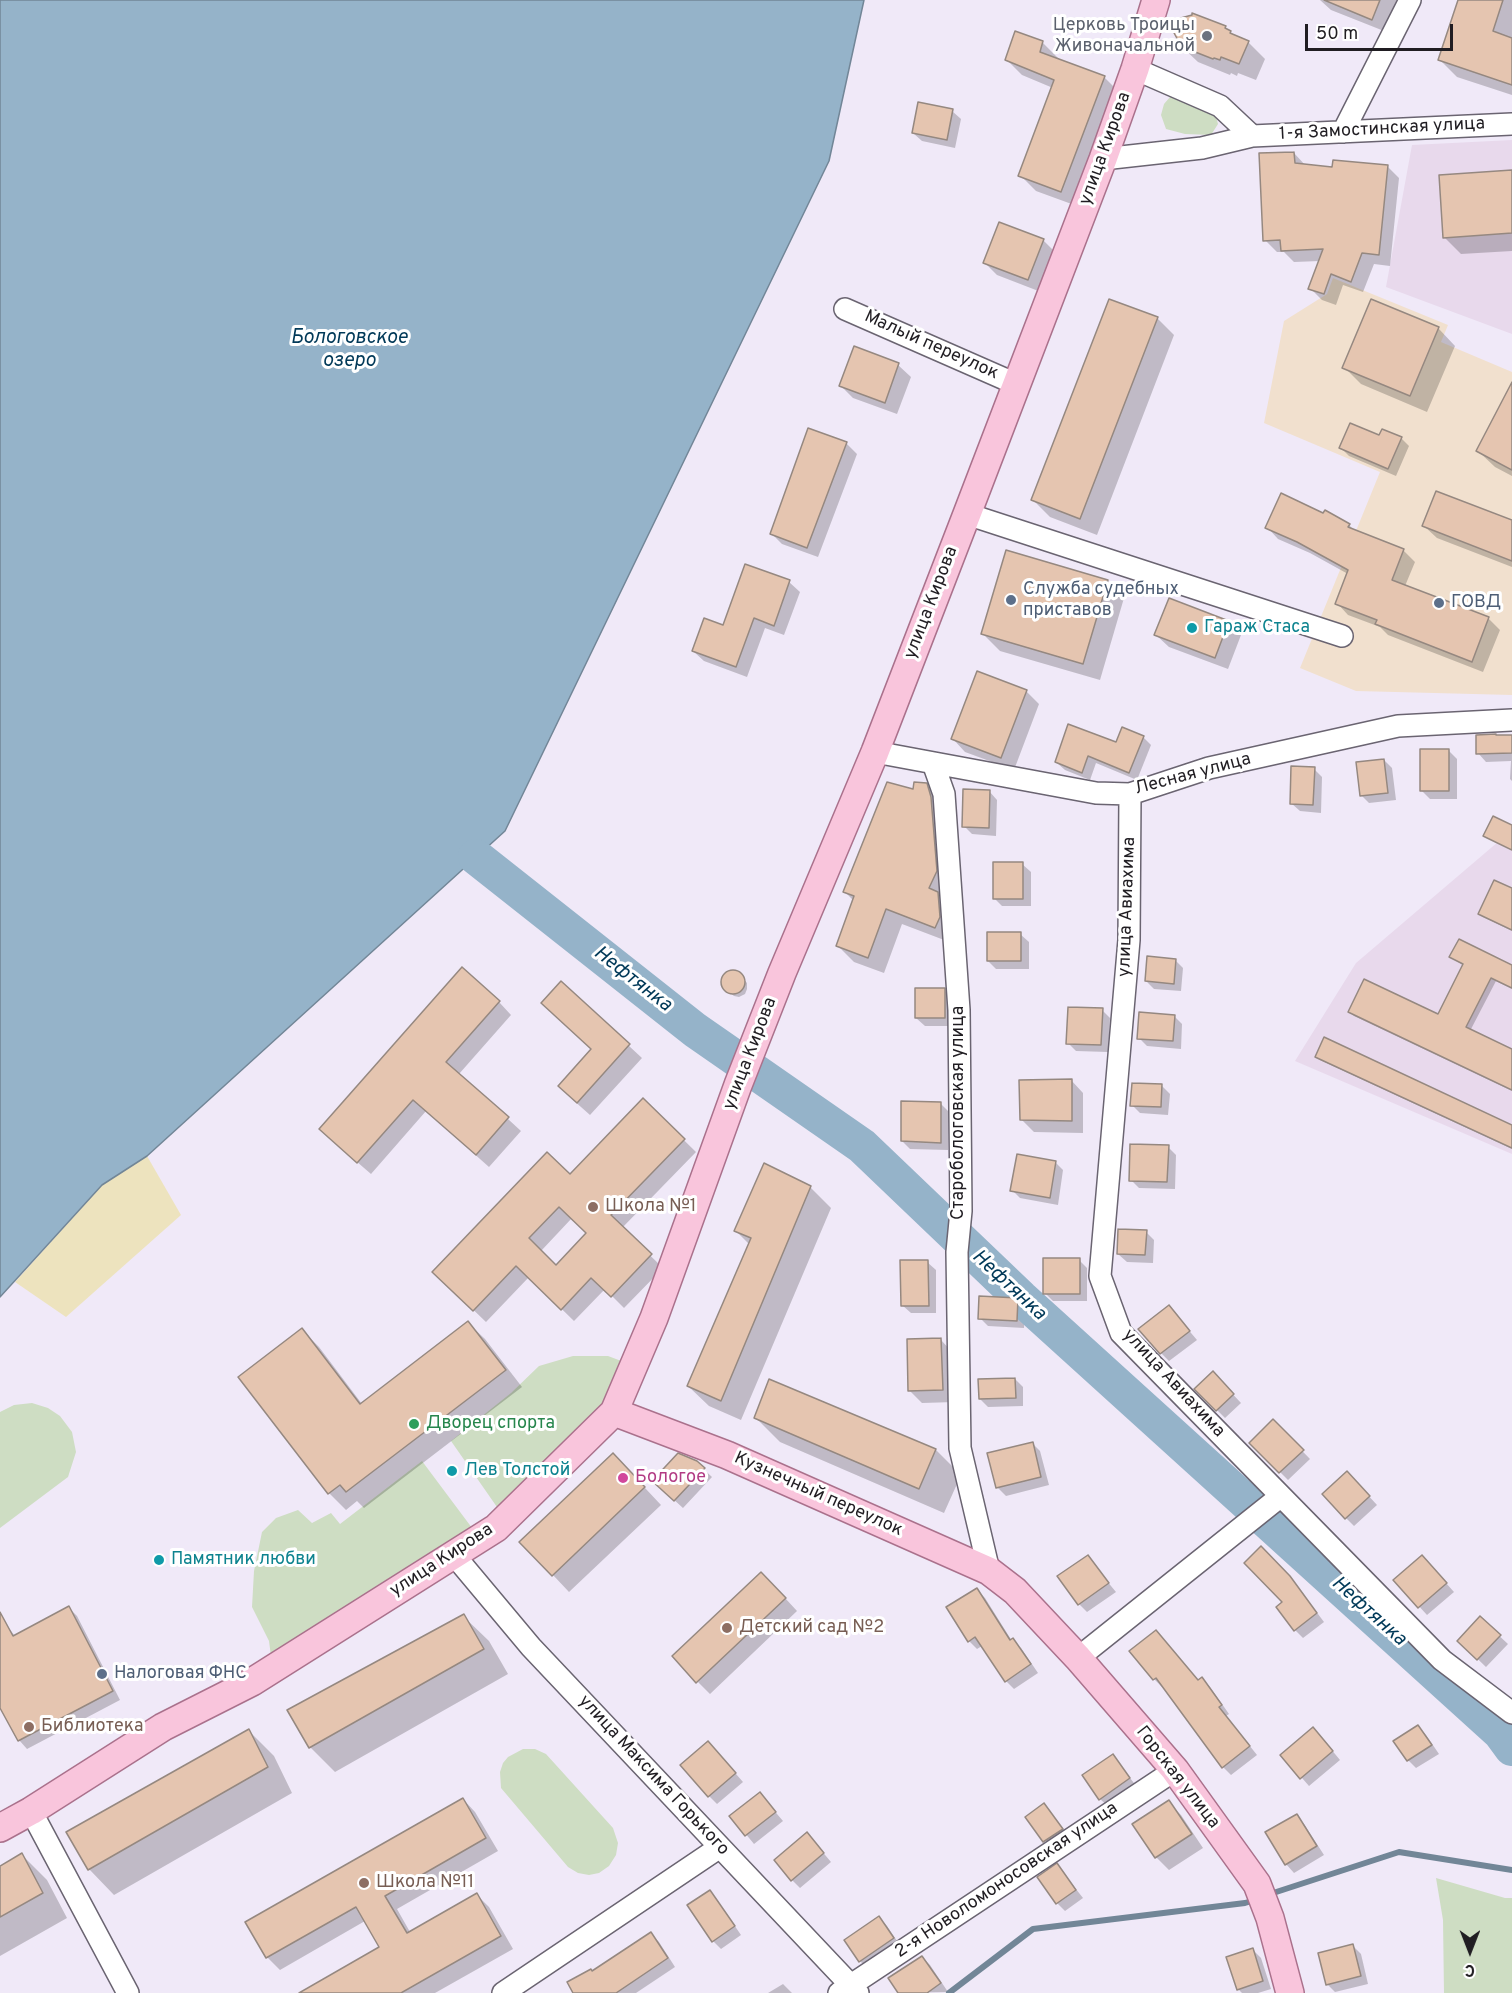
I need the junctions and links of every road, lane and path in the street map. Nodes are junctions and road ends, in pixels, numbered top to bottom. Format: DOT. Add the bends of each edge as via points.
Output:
graph roads {
  1 [pos="1156,0"];
  2 [pos="1410,0"];
  3 [pos="1135,69"];
  4 [pos="1512,124"];
  5 [pos="1343,132"];
  6 [pos="1252,136"];
  7 [pos="1103,159"];
  8 [pos="845,309"];
  9 [pos="1016,384"];
  10 [pos="967,514"];
  11 [pos="1342,636"];
  12 [pos="1512,720"];
  13 [pos="875,752"];
  14 [pos="933,763"];
  15 [pos="1131,794"];
  16 [pos="614,1412"];
  17 [pos="1281,1496"];
  18 [pos="454,1555"];
  19 [pos="989,1571"];
  20 [pos="1015,1592"];
  21 [pos="1078,1658"];
  22 [pos="1512,1713"];
  23 [pos="1174,1770"];
  24 [pos="32,1811"];
  25 [pos="0,1828"];
  26 [pos="720,1847"];
  27 [pos="849,1990"];
  28 [pos="128,1993"];
  29 [pos="503,1993"];
  30 [pos="1290,1993"];
  1 -- 3 [label="main road, улица Кирова"];
  2 -- 5 [label="street"];
  3 -- 6 [label="street" via="1220,106"];
  3 -- 7 [label="main road, улица Кирова"];
  4 -- 5 [label="street, 1-я Замостинская улица"];
  5 -- 6 [label="street, 1-я Замостинская улица"];
  6 -- 7 [label="street, 1-я Замостинская улица" via="1202,148"];
  7 -- 9 [label="main road, улица Кирова"];
  8 -- 9 [label="street, Малый переулок"];
  9 -- 10 [label="main road, улица Кирова"];
  10 -- 11 [label="street"];
  10 -- 13 [label="main road, улица Кирова"];
  12 -- 15 [label="street, Лесная улица" via="1398,726 1209,768"];
  13 -- 14 [label="street, Лесная улица"];
  13 -- 16 [label="main road, улица Кирова" via="773,996 654,1318"];
  14 -- 15 [label="street, Лесная улица" via="1096,793"];
  14 -- 19 [label="street, Старобологовская улица" via="944,794 959,1010 960,1448"];
  15 -- 17 [label="street, улица Авиахима" via="1129,940 1100,1276 1121,1334"];
  16 -- 18 [label="main road, улица Кирова" via="496,1528"];
  16 -- 19 [label="main road, Кузнечный переулок" via="727,1455"];
  17 -- 21 [label="street"];
  17 -- 22 [label="street, улица Авиахима" via="1442,1660"];
  18 -- 24 [label="main road, улица Кирова" via="252,1682 163,1727"];
  18 -- 26 [label="street, улица Максима Горького" via="531,1647"];
  19 -- 20 [label="main road, Кузнечный переулок"];
  20 -- 21 [label="main road, Горская улица"];
  21 -- 23 [label="main road, Горская улица"];
  23 -- 27 [label="street, 2-я Новоломоносовская улица"];
  23 -- 30 [label="main road, Горская улица" via="1257,1884"];
  24 -- 25 [label="main road, улица Кирова"];
  24 -- 28 [label="street"];
  26 -- 27 [label="street, улица Максима Горького"];
  26 -- 29 [label="street"];
}
